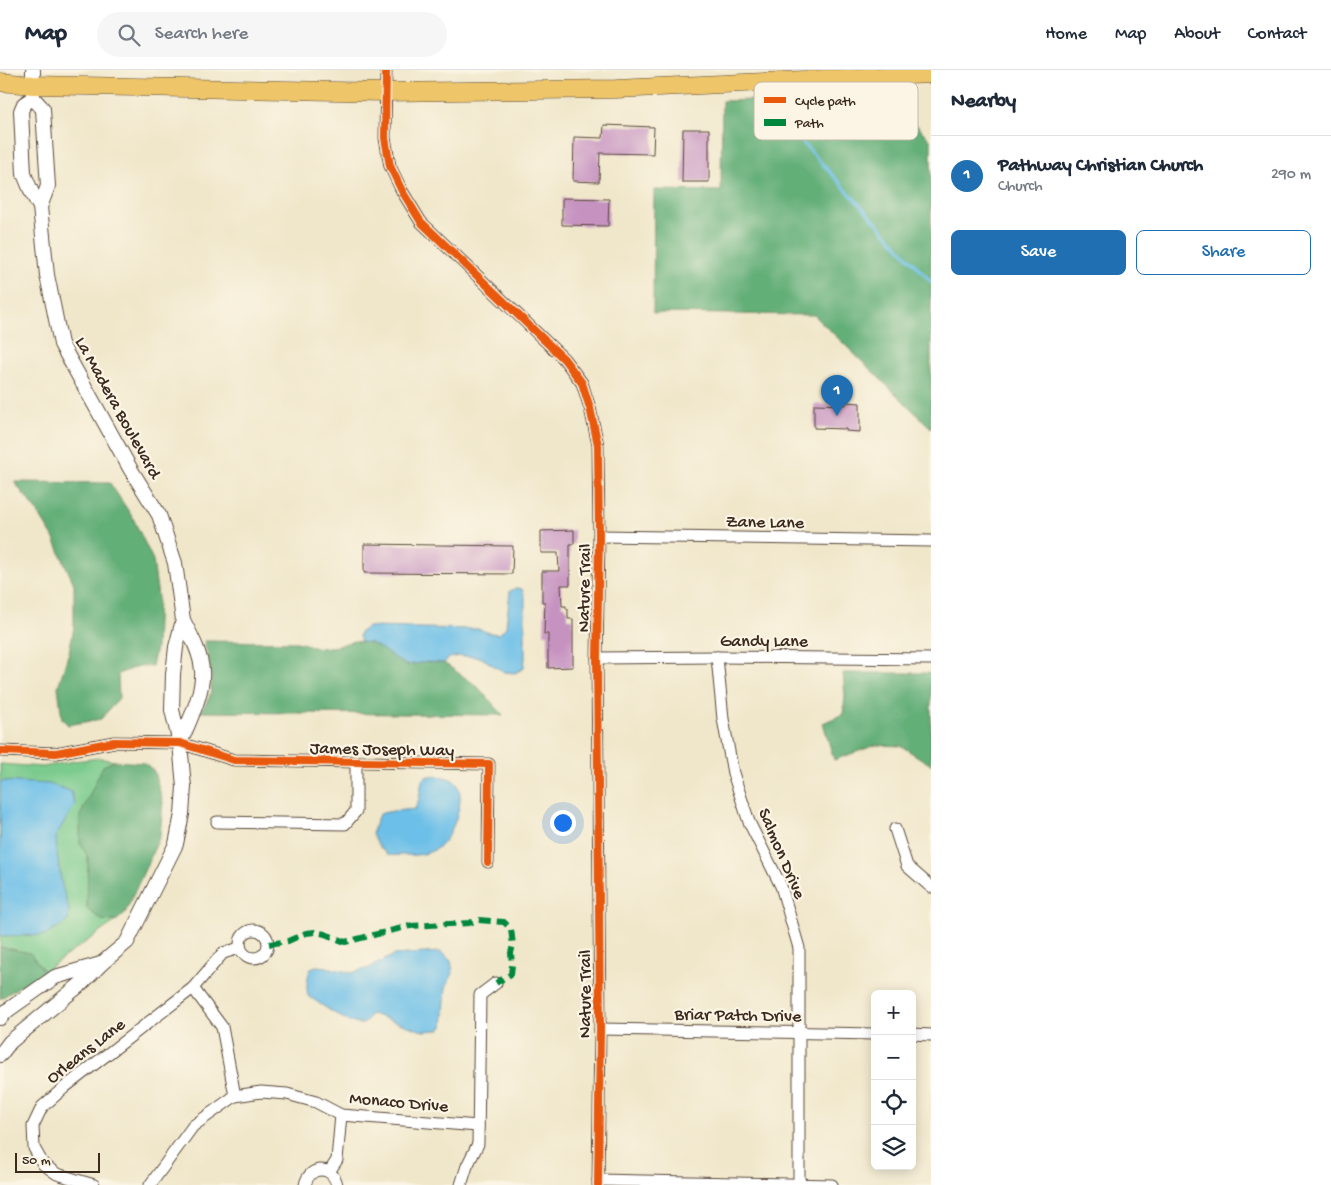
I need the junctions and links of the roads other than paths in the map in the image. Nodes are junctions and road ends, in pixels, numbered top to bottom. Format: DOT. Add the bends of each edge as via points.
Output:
graph roads {
  1 [pos="386,70"];
  2 [pos="926,73"];
  3 [pos="0,82"];
  4 [pos="33,84"];
  5 [pos="385,92"];
  6 [pos="40,207"];
  7 [pos="599,536"];
  8 [pos="931,541"];
  9 [pos="184,620"];
  10 [pos="716,657"];
  11 [pos="597,658"];
  12 [pos="931,659"];
  13 [pos="180,743"];
  14 [pos="0,751"];
  15 [pos="356,762"];
  16 [pos="217,822"];
  17 [pos="895,829"];
  18 [pos="488,862"];
  19 [pos="931,887"];
  20 [pos="240,948"];
  21 [pos="101,964"];
  22 [pos="496,984"];
  23 [pos="193,988"];
  24 [pos="0,1018"];
  25 [pos="600,1029"];
  26 [pos="799,1033"];
  27 [pos="871,1034"];
  28 [pos="916,1034"];
  29 [pos="931,1035"];
  30 [pos="0,1055"];
  31 [pos="235,1096"];
  32 [pos="341,1115"];
  33 [pos="478,1126"];
  34 [pos="329,1172"];
  35 [pos="55,1180"];
  36 [pos="598,1182"];
  37 [pos="799,1184"];
  38 [pos="94,1185"];
  39 [pos="150,1185"];
  40 [pos="305,1185"];
  41 [pos="337,1185"];
  42 [pos="460,1185"];
  43 [pos="832,1185"];
  1 -- 5 [label="street, Nature Trail"];
  2 -- 5 [label="main road" via="616,88"];
  3 -- 4 [label="main road"];
  4 -- 5 [label="main road"];
  4 -- 6 [label="street, La Madera Boulevard" via="42,109 46,141 48,186"];
  4 -- 6 [label="street, La Madera Boulevard" via="21,111 24,174"];
  5 -- 7 [label="street, Nature Trail" via="385,138 390,166 421,222 564,358 582,384 598,445"];
  6 -- 9 [label="street, La Madera Boulevard" via="47,275 61,344 159,515 175,562"];
  7 -- 8 [label="street, Zane Lane"];
  7 -- 11 [label="street, Nature Trail"];
  9 -- 13 [label="street, La Madera Boulevard" via="173,674 172,710"];
  9 -- 13 [label="street, La Madera Boulevard" via="202,672 192,715"];
  10 -- 11 [label="street, Gandy Lane"];
  10 -- 12 [label="street, Gandy Lane"];
  10 -- 26 [label="street, Salmon Drive" via="733,773 749,822 781,886 799,948"];
  11 -- 25 [label="street, Nature Trail"];
  13 -- 14 [label="street, James Joseph Way" via="114,742 56,753"];
  13 -- 15 [label="street, James Joseph Way" via="234,760"];
  13 -- 21 [label="street, La Madera Boulevard" via="184,787 176,844 127,942"];
  15 -- 16 [label="street" via="356,811 345,824"];
  15 -- 18 [label="street, James Joseph Way" via="489,764"];
  17 -- 19 [label="street" via="907,866"];
  20 -- 23 [label="street, Orleans Lane" via="223,953"];
  21 -- 24 [label="street, La Madera Boulevard" via="56,977"];
  21 -- 30 [label="street, La Madera Boulevard" via="10,1042"];
  22 -- 33 [label="street" via="480,995"];
  23 -- 31 [label="street" via="222,1027"];
  23 -- 35 [label="street, Orleans Lane" via="42,1107 33,1126 34,1148"];
  25 -- 26 [label="street, Briar Patch Drive"];
  25 -- 36 [label="street, Nature Trail"];
  26 -- 27 [label="street, Briar Patch Drive"];
  26 -- 37 [label="street, Salmon Drive"];
  28 -- 29 [label="street"];
  31 -- 32 [label="street, Monaco Drive" via="261,1092 287,1094 316,1102"];
  31 -- 39 [label="street, Monaco Drive" via="193,1126"];
  32 -- 33 [label="street, Monaco Drive"];
  32 -- 34 [label="street" via="337,1160"];
  33 -- 42 [label="street" via="478,1144"];
  34 -- 40 [label="street" via="314,1171"];
  34 -- 41 [label="street"];
  35 -- 38 [label="street, Orleans Lane"];
  36 -- 37 [label="street"];
  37 -- 43 [label="street"];
}
